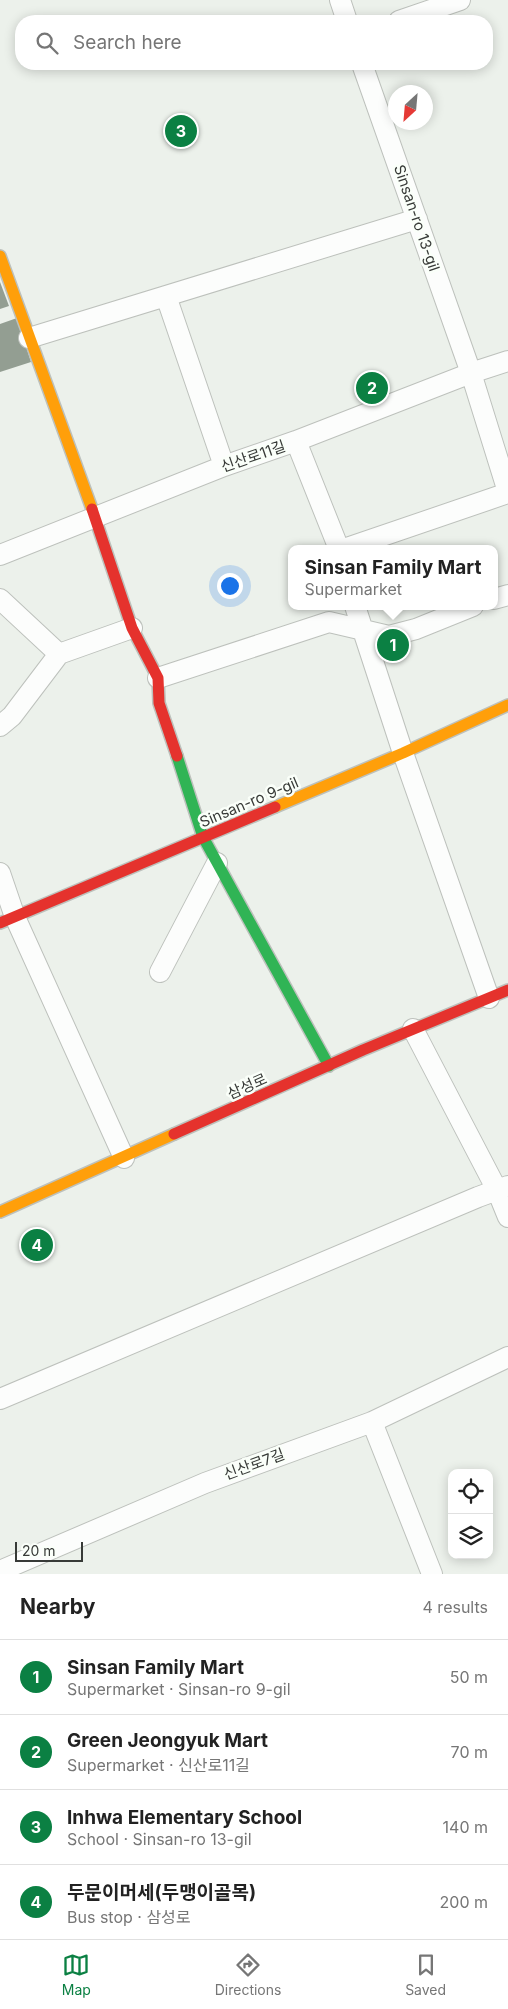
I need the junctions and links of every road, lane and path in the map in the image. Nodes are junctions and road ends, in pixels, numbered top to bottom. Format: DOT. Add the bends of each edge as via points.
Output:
graph roads {
  1 [pos="340,0"];
  2 [pos="460,0"];
  3 [pos="346,15"];
  4 [pos="416,15"];
  5 [pos="364,70"];
  6 [pos="417,219"];
  7 [pos="0,256"];
  8 [pos="166,296"];
  9 [pos="29,338"];
  10 [pos="508,362"];
  11 [pos="471,373"];
  12 [pos="296,441"];
  13 [pos="224,466"];
  14 [pos="508,493"];
  15 [pos="95,517"];
  16 [pos="337,545"];
  17 [pos="356,545"];
  18 [pos="0,555"];
  19 [pos="0,599"];
  20 [pos="356,610"];
  21 [pos="464,610"];
  22 [pos="132,628"];
  23 [pos="361,630"];
  24 [pos="59,654"];
  25 [pos="158,678"];
  26 [pos="508,705"];
  27 [pos="0,726"];
  28 [pos="403,753"];
  29 [pos="203,837"];
  30 [pos="217,863"];
  31 [pos="0,873"];
  32 [pos="8,920"];
  33 [pos="160,972"];
  34 [pos="508,990"];
  35 [pos="489,998"];
  36 [pos="413,1029"];
  37 [pos="329,1066"];
  38 [pos="124,1158"];
  39 [pos="503,1188"];
  40 [pos="0,1212"];
  41 [pos="508,1217"];
  42 [pos="508,1357"];
  43 [pos="0,1399"];
  44 [pos="372,1422"];
  45 [pos="0,1571"];
  46 [pos="432,1574"];
  1 -- 3 [label="street"];
  2 -- 4 [label="street"];
  5 -- 6 [label="street, Sinsan-ro 13-gil"];
  6 -- 8 [label="street"];
  6 -- 11 [label="street, Sinsan-ro 13-gil"];
  7 -- 9 [label="street"];
  8 -- 9 [label="street"];
  8 -- 13 [label="street"];
  9 -- 15 [label="street"];
  10 -- 11 [label="street, 신산로11길"];
  11 -- 12 [label="street, 신산로11길"];
  11 -- 14 [label="street, Sinsan-ro 13-gil"];
  12 -- 13 [label="street, 신산로11길"];
  12 -- 16 [label="street"];
  13 -- 15 [label="street, 신산로11길"];
  14 -- 17 [label="street"];
  15 -- 18 [label="street, 신산로11길"];
  15 -- 22 [label="street"];
  19 -- 24 [label="street"];
  20 -- 23 [label="street"];
  21 -- 23 [label="street" via="390,636"];
  22 -- 24 [label="street"];
  22 -- 25 [label="street"];
  23 -- 25 [label="street" via="329,622"];
  23 -- 28 [label="street"];
  24 -- 27 [label="street" via="12,716"];
  25 -- 29 [label="street" via="159,703"];
  26 -- 28 [label="street, Sinsan-ro 9-gil"];
  28 -- 29 [label="street, Sinsan-ro 9-gil"];
  28 -- 35 [label="street"];
  29 -- 30 [label="street"];
  29 -- 32 [label="street, Sinsan-ro 9-gil"];
  30 -- 33 [label="street"];
  30 -- 37 [label="street"];
  31 -- 32 [label="street"];
  32 -- 38 [label="street"];
  34 -- 35 [label="street, 삼성로"];
  35 -- 36 [label="street, 삼성로"];
  36 -- 37 [label="street, 삼성로"];
  36 -- 39 [label="street"];
  37 -- 38 [label="street, 삼성로"];
  38 -- 40 [label="street, 삼성로"];
  39 -- 41 [label="street"];
  39 -- 43 [label="street"];
  42 -- 44 [label="street, 신산로7길"];
  44 -- 45 [label="street, 신산로7길" via="205,1483"];
  44 -- 46 [label="street"];
}
